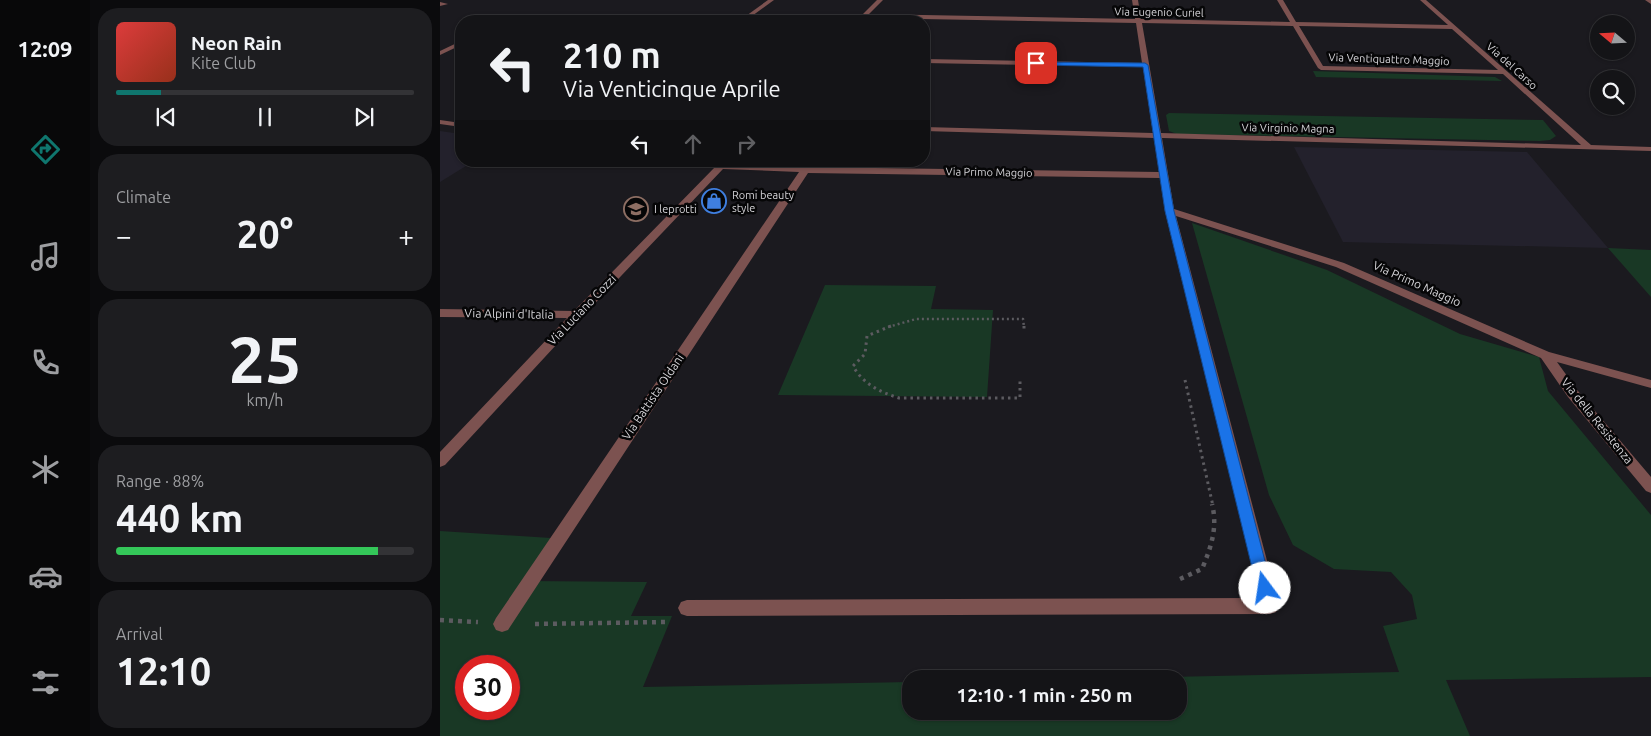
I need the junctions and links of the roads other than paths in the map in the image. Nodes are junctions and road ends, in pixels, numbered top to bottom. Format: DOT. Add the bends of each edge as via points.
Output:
graph roads {
  1 [pos="771,0"];
  2 [pos="880,0"];
  3 [pos="1135,0"];
  4 [pos="1280,0"];
  5 [pos="1423,0"];
  6 [pos="1648,0"];
  7 [pos="1651,2"];
  8 [pos="750,15"];
  9 [pos="866,15"];
  10 [pos="930,17"];
  11 [pos="1138,22"];
  12 [pos="1295,24"];
  13 [pos="1454,27"];
  14 [pos="455,47"];
  15 [pos="440,53"];
  16 [pos="930,61"];
  17 [pos="1145,65"];
  18 [pos="1504,72"];
  19 [pos="455,119"];
  20 [pos="440,120"];
  21 [pos="455,124"];
  22 [pos="930,129"];
  23 [pos="1158,136"];
  24 [pos="1588,147"];
  25 [pos="1651,148"];
  26 [pos="721,167"];
  27 [pos="764,167"];
  28 [pos="805,170"];
  29 [pos="1164,175"];
  30 [pos="1170,211"];
  31 [pos="440,313"];
  32 [pos="577,315"];
  33 [pos="1544,355"];
  34 [pos="1651,384"];
  35 [pos="440,461"];
  36 [pos="1651,487"];
  37 [pos="687,608"];
  38 [pos="502,624"];
  1 -- 8 [label="street"];
  2 -- 9 [label="street"];
  3 -- 11 [label="street"];
  4 -- 12 [label="street, Via Ventiquattro Maggio"];
  5 -- 13 [label="street, Via del Carso"];
  6 -- 7 [label="street"];
  10 -- 11 [label="street, Via Eugenio Curiel"];
  11 -- 12 [label="street, Via Eugenio Curiel"];
  11 -- 17 [label="street"];
  12 -- 13 [label="street, Via Eugenio Curiel"];
  12 -- 18 [label="street, Via Ventiquattro Maggio" via="1321,68"];
  13 -- 18 [label="street, Via del Carso"];
  14 -- 15 [label="street"];
  16 -- 17 [label="street"];
  17 -- 23 [label="street"];
  18 -- 24 [label="street, Via del Carso"];
  19 -- 20 [label="street"];
  20 -- 21 [label="street"];
  22 -- 23 [label="street, Via Virginio Magna"];
  23 -- 24 [label="street, Via Virginio Magna"];
  23 -- 29 [label="street"];
  24 -- 25 [label="street, Via Virginio Magna"];
  26 -- 32 [label="street, Via Luciano Cozzi"];
  27 -- 28 [label="street, Via Primo Maggio"];
  28 -- 29 [label="street, Via Primo Maggio"];
  28 -- 38 [label="street, Via Battista Oldani"];
  29 -- 30 [label="street"];
  30 -- 33 [label="street, Via Primo Maggio" via="1340,265"];
  30 -- 37 [label="street" via="1270,606"];
  31 -- 32 [label="street, Via Alpini d'Italia"];
  32 -- 35 [label="street, Via Luciano Cozzi"];
  33 -- 34 [label="street, Via Primo Maggio"];
  33 -- 36 [label="street, Via della Resistenza"];
}
